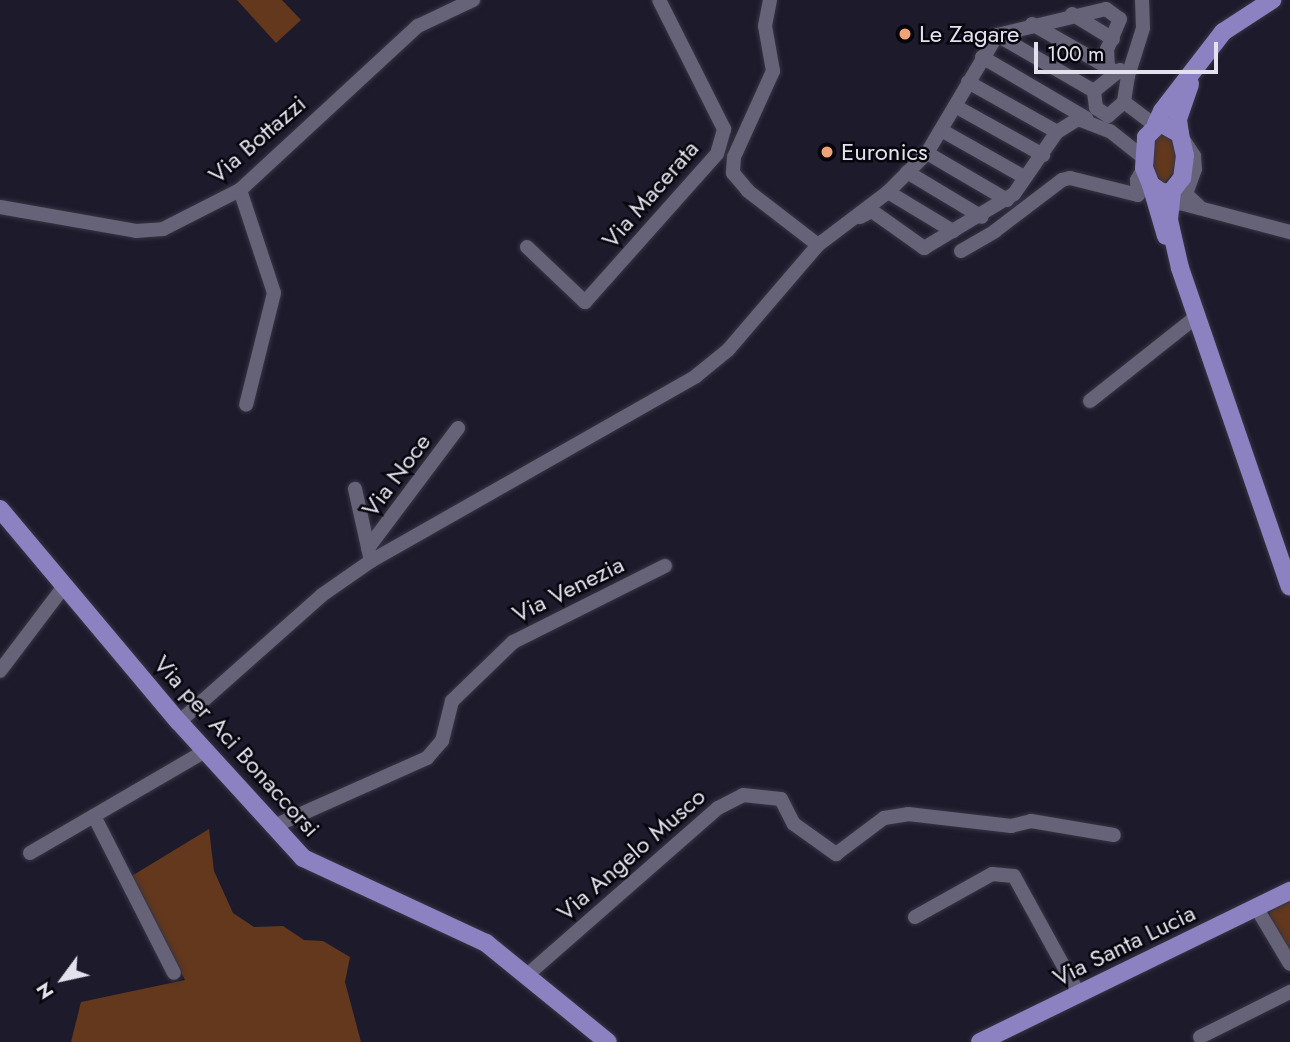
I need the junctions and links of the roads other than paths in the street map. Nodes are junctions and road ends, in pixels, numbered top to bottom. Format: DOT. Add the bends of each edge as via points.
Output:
graph roads {
  1 [pos="473,0"];
  2 [pos="659,0"];
  3 [pos="770,0"];
  4 [pos="1142,0"];
  5 [pos="1272,0"];
  6 [pos="1072,15"];
  7 [pos="1032,24"];
  8 [pos="998,35"];
  9 [pos="1113,39"];
  10 [pos="982,57"];
  11 [pos="1118,71"];
  12 [pos="1195,71"];
  13 [pos="968,82"];
  14 [pos="1094,91"];
  15 [pos="1124,102"];
  16 [pos="955,106"];
  17 [pos="1103,114"];
  18 [pos="1086,118"];
  19 [pos="1156,125"];
  20 [pos="940,130"];
  21 [pos="1110,131"];
  22 [pos="1057,132"];
  23 [pos="1180,136"];
  24 [pos="927,153"];
  25 [pos="1043,155"];
  26 [pos="1144,163"];
  27 [pos="907,172"];
  28 [pos="1024,177"];
  29 [pos="1151,185"];
  30 [pos="240,190"];
  31 [pos="888,192"];
  32 [pos="1171,199"];
  33 [pos="1007,200"];
  34 [pos="0,207"];
  35 [pos="1205,211"];
  36 [pos="982,217"];
  37 [pos="953,232"];
  38 [pos="1290,232"];
  39 [pos="818,244"];
  40 [pos="527,247"];
  41 [pos="961,251"];
  42 [pos="1180,268"];
  43 [pos="1196,317"];
  44 [pos="1090,401"];
  45 [pos="246,405"];
  46 [pos="458,428"];
  47 [pos="355,489"];
  48 [pos="5,515"];
  49 [pos="369,554"];
  50 [pos="666,566"];
  51 [pos="1286,568"];
  52 [pos="65,585"];
  53 [pos="1290,587"];
  54 [pos="0,671"];
  55 [pos="179,722"];
  56 [pos="205,751"];
  57 [pos="94,816"];
  58 [pos="271,827"];
  59 [pos="1114,835"];
  60 [pos="30,853"];
  61 [pos="1290,891"];
  62 [pos="1256,908"];
  63 [pos="915,917"];
  64 [pos="1290,964"];
  65 [pos="174,973"];
  66 [pos="526,976"];
  67 [pos="1290,992"];
  68 [pos="1079,994"];
  69 [pos="1200,1037"];
  70 [pos="989,1040"];
  71 [pos="608,1042"];
  1 -- 30 [label="street, Via Bottazzi" via="418,26"];
  2 -- 40 [label="street, Via Macerata" via="724,129 717,153 585,302"];
  3 -- 39 [label="street" via="765,26 774,71 734,157 733,173 748,191"];
  4 -- 11 [label="street" via="1143,28"];
  5 -- 12 [label="main road" via="1223,32"];
  6 -- 7 [label="street"];
  6 -- 9 [label="street"];
  6 -- 9 [label="street" via="1096,8 1114,14 1120,19"];
  7 -- 8 [label="street"];
  7 -- 11 [label="street"];
  8 -- 10 [label="street"];
  8 -- 14 [label="street"];
  9 -- 11 [label="street" via="1107,49"];
  10 -- 13 [label="street"];
  10 -- 18 [label="street"];
  11 -- 14 [label="street"];
  11 -- 15 [label="street"];
  12 -- 19 [label="main road" via="1161,111"];
  12 -- 23 [label="main road" via="1178,119"];
  13 -- 16 [label="street"];
  13 -- 22 [label="street"];
  14 -- 17 [label="street" via="1096,108"];
  15 -- 17 [label="street" via="1111,115"];
  15 -- 19 [label="street"];
  16 -- 20 [label="street"];
  16 -- 25 [label="street"];
  17 -- 21 [label="street"];
  18 -- 21 [label="street"];
  18 -- 22 [label="street" via="1069,121"];
  19 -- 23 [label="main road" via="1167,123"];
  19 -- 26 [label="main road" via="1146,137"];
  20 -- 24 [label="street"];
  20 -- 28 [label="street"];
  21 -- 26 [label="street"];
  22 -- 25 [label="street"];
  23 -- 32 [label="main road" via="1185,167"];
  23 -- 35 [label="street" via="1194,156 1186,194"];
  24 -- 27 [label="street"];
  24 -- 33 [label="street"];
  25 -- 28 [label="street"];
  26 -- 29 [label="main road"];
  26 -- 41 [label="street" via="1137,180 1138,195 1070,178 1062,180 995,232"];
  27 -- 31 [label="street"];
  27 -- 36 [label="street"];
  28 -- 33 [label="street"];
  29 -- 32 [label="main road"];
  29 -- 42 [label="main road" via="1153,203"];
  30 -- 34 [label="street, Via Bottazzi" via="211,208 149,232"];
  30 -- 45 [label="street" via="274,293"];
  31 -- 37 [label="street"];
  31 -- 39 [label="street"];
  32 -- 35 [label="street"];
  32 -- 42 [label="main road"];
  33 -- 36 [label="street"];
  35 -- 38 [label="street"];
  36 -- 37 [label="street"];
  37 -- 39 [label="street" via="924,248 872,211"];
  39 -- 49 [label="street" via="747,332 696,376"];
  42 -- 43 [label="main road"];
  43 -- 44 [label="street"];
  43 -- 51 [label="main road"];
  46 -- 49 [label="street, Via Noce"];
  47 -- 49 [label="street"];
  48 -- 52 [label="main road, Via per Aci Bonaccorsi"];
  49 -- 55 [label="street"];
  50 -- 58 [label="street, Via Venezia" via="513,642 452,701 442,741 426,758"];
  51 -- 53 [label="main road"];
  52 -- 54 [label="street"];
  52 -- 55 [label="main road, Via per Aci Bonaccorsi"];
  55 -- 56 [label="main road, Via per Aci Bonaccorsi"];
  56 -- 57 [label="street"];
  56 -- 58 [label="main road, Via per Aci Bonaccorsi"];
  57 -- 60 [label="street"];
  57 -- 65 [label="street"];
  58 -- 66 [label="main road, Via per Aci Bonaccorsi" via="303,858 467,932"];
  59 -- 66 [label="street, Via Angelo Musco" via="1031,821 1012,826 908,814 884,818 836,854 794,824 781,799 743,795 718,808"];
  61 -- 62 [label="main road, Via Santa Lucia"];
  62 -- 64 [label="street"];
  62 -- 68 [label="main road, Via Santa Lucia"];
  63 -- 68 [label="street" via="992,874 1014,876"];
  66 -- 71 [label="main road, Via per Aci Bonaccorsi"];
  67 -- 69 [label="street"];
  68 -- 70 [label="main road, Via Santa Lucia"];
}
